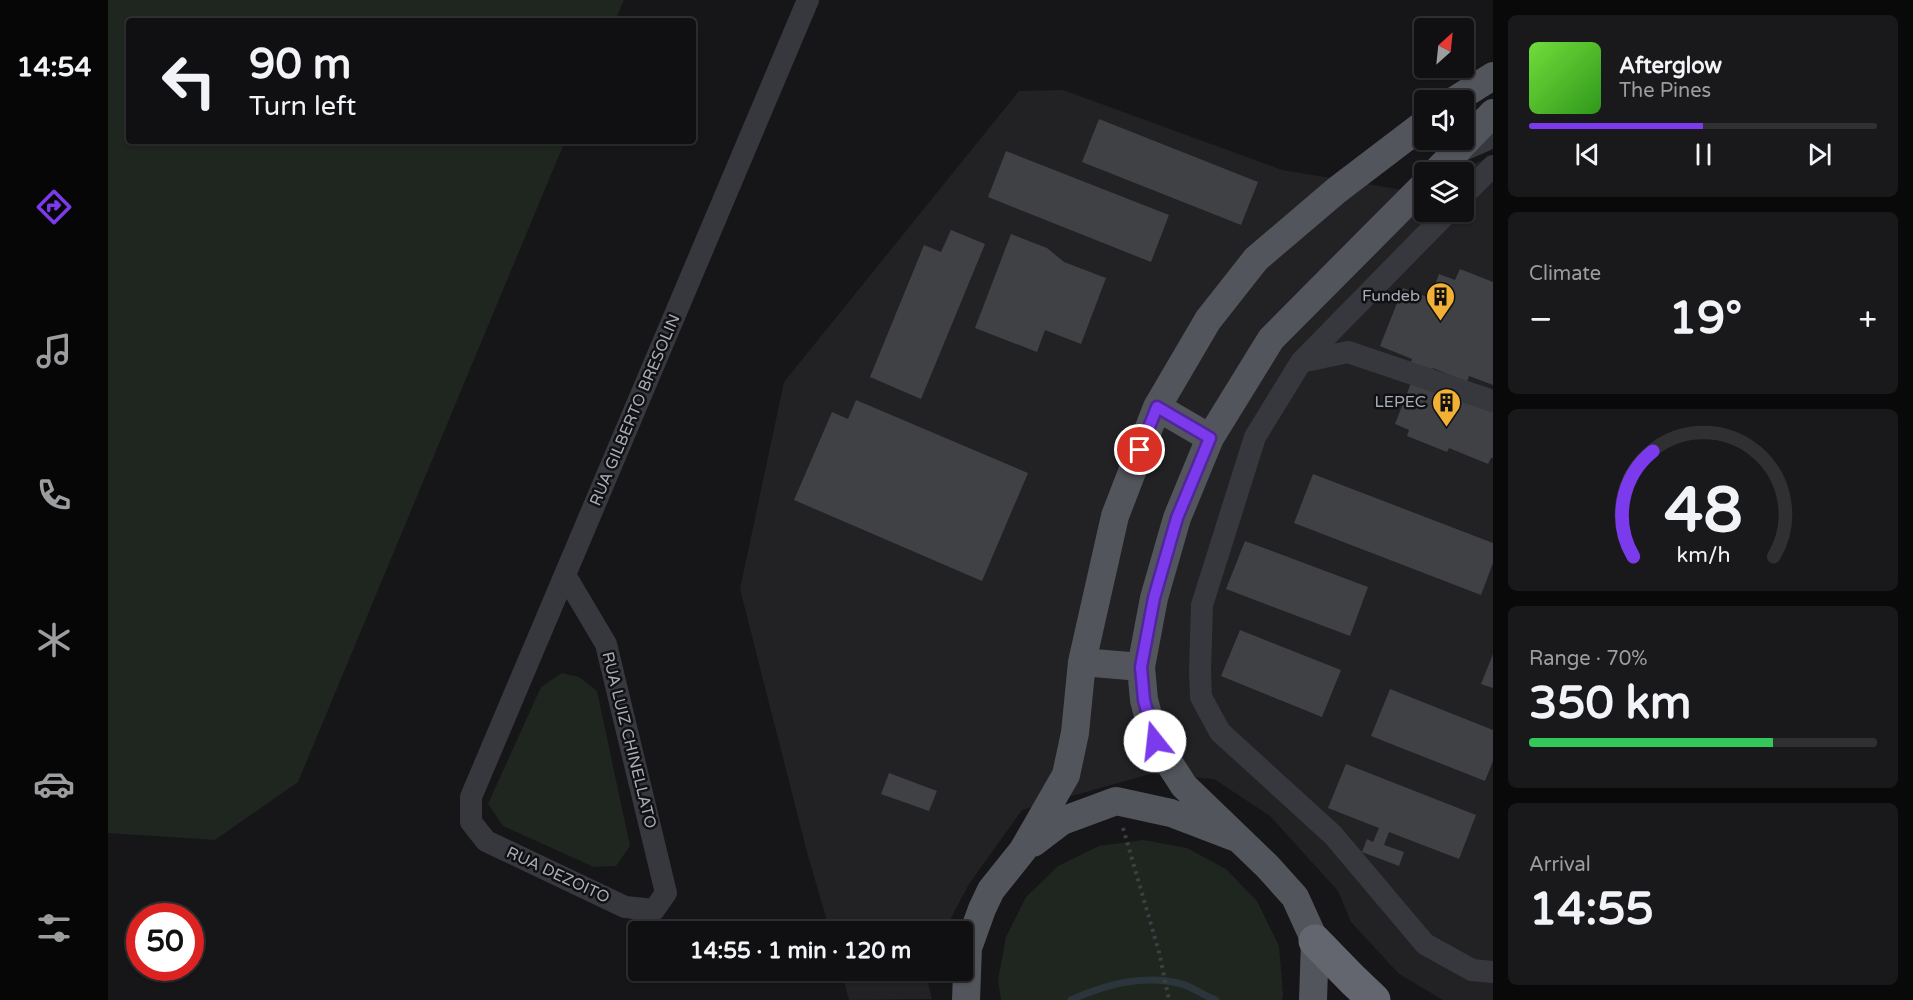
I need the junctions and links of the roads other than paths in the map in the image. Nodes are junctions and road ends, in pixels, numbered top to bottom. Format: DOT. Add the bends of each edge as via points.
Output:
graph roads {
  1 [pos="808,0"];
  2 [pos="1493,76"];
  3 [pos="1471,90"];
  4 [pos="1493,113"];
  5 [pos="1414,131"];
  6 [pos="1493,137"];
  7 [pos="1447,162"];
  8 [pos="1448,162"];
  9 [pos="1493,166"];
  10 [pos="1474,185"];
  11 [pos="1414,195"];
  12 [pos="1438,222"];
  13 [pos="1301,362"];
  14 [pos="1493,401"];
  15 [pos="1157,407"];
  16 [pos="1210,438"];
  17 [pos="565,575"];
  18 [pos="1082,662"];
  19 [pos="1141,667"];
  20 [pos="471,822"];
  21 [pos="1239,839"];
  22 [pos="1023,850"];
  23 [pos="654,910"];
  24 [pos="1315,940"];
  25 [pos="1493,972"];
  26 [pos="966,1000"];
  27 [pos="1313,1000"];
  28 [pos="1374,1000"];
  1 -- 17 [label="street, RUA GILBERTO BRESOLIN"];
  2 -- 3 [label="main road"];
  4 -- 7 [label="main road"];
  5 -- 15 [label="main road" via="1256,259 1208,320"];
  6 -- 8 [label="street"];
  9 -- 10 [label="street"];
  11 -- 16 [label="main road" via="1271,339"];
  12 -- 13 [label="street"];
  13 -- 14 [label="street" via="1348,352"];
  13 -- 25 [label="street" via="1255,437 1202,605 1201,698 1220,732 1333,834 1425,944 1472,970"];
  15 -- 16 [label="main road"];
  15 -- 18 [label="main road" via="1115,516"];
  16 -- 19 [label="main road" via="1177,518 1154,598"];
  17 -- 20 [label="street, RUA GILBERTO BRESOLIN" via="471,797"];
  17 -- 23 [label="street, RUA LUIZ CHINELLATO" via="606,644 666,893"];
  18 -- 19 [label="main road"];
  18 -- 22 [label="main road" via="1075,733 1066,775"];
  19 -- 21 [label="main road" via="1144,700 1155,741 1184,786"];
  20 -- 23 [label="street, RUA DEZOITO" via="486,841 625,907"];
  21 -- 22 [label="main road" via="1171,813 1116,801 1062,821"];
  21 -- 24 [label="main road" via="1295,897"];
  22 -- 26 [label="main road" via="991,890 982,909 968,948"];
  24 -- 27 [label="main road"];
  24 -- 28 [label="highway"];
}
